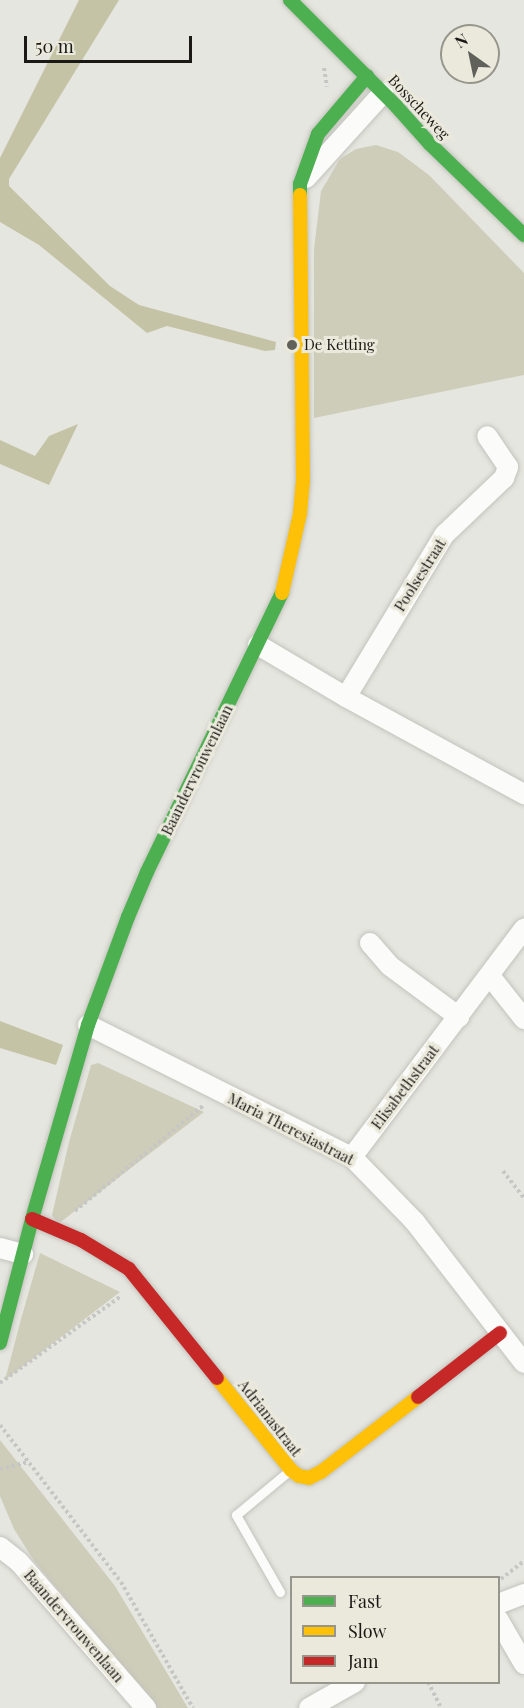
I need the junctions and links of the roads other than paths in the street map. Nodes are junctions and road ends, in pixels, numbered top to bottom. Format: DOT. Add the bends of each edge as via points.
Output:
graph roads {
  1 [pos="290,0"];
  2 [pos="367,76"];
  3 [pos="383,93"];
  4 [pos="300,184"];
  5 [pos="524,235"];
  6 [pos="487,436"];
  7 [pos="258,645"];
  8 [pos="346,697"];
  9 [pos="524,794"];
  10 [pos="524,929"];
  11 [pos="370,943"];
  12 [pos="490,976"];
  13 [pos="459,1017"];
  14 [pos="524,1019"];
  15 [pos="88,1025"];
  16 [pos="352,1157"];
  17 [pos="32,1219"];
  18 [pos="0,1248"];
  19 [pos="23,1254"];
  20 [pos="500,1333"];
  21 [pos="0,1343"];
  22 [pos="524,1363"];
  23 [pos="291,1470"];
  24 [pos="0,1547"];
  25 [pos="280,1592"];
  26 [pos="524,1594"];
  27 [pos="500,1603"];
  28 [pos="500,1622"];
  29 [pos="524,1664"];
  30 [pos="353,1684"];
  31 [pos="146,1708"];
  32 [pos="309,1708"];
  1 -- 2 [label="street, Bosscheweg"];
  2 -- 3 [label="street, Bosscheweg"];
  2 -- 4 [label="street, Baandervrouwenlaan" via="318,134"];
  3 -- 4 [label="street"];
  3 -- 5 [label="street, Bosscheweg"];
  4 -- 7 [label="street, Baandervrouwenlaan" via="303,482 300,514 281,596"];
  6 -- 8 [label="street, Poolsestraat" via="508,467 504,478 444,535"];
  7 -- 8 [label="street"];
  7 -- 15 [label="street, Baandervrouwenlaan" via="147,872"];
  8 -- 9 [label="street"];
  10 -- 12 [label="street, Elisabethstraat"];
  11 -- 13 [label="street" via="390,966"];
  12 -- 13 [label="street, Elisabethstraat"];
  12 -- 14 [label="street"];
  13 -- 16 [label="street, Elisabethstraat"];
  15 -- 16 [label="street, Maria Theresiastraat"];
  15 -- 17 [label="street, Baandervrouwenlaan"];
  16 -- 20 [label="street, Maria Theresiastraat" via="415,1222"];
  17 -- 19 [label="street, Baandervrouwenlaan"];
  17 -- 23 [label="street, Adrianastraat" via="109,1256 141,1281"];
  18 -- 19 [label="street"];
  19 -- 21 [label="street, Baandervrouwenlaan"];
  20 -- 22 [label="street, Maria Theresiastraat"];
  20 -- 23 [label="street, Adrianastraat" via="321,1472 309,1478"];
  23 -- 25 [label="lane" via="236,1515"];
  24 -- 31 [label="street, Baandervrouwenlaan" via="18,1562"];
  26 -- 27 [label="street"];
  28 -- 29 [label="street"];
  30 -- 32 [label="street"];
}
